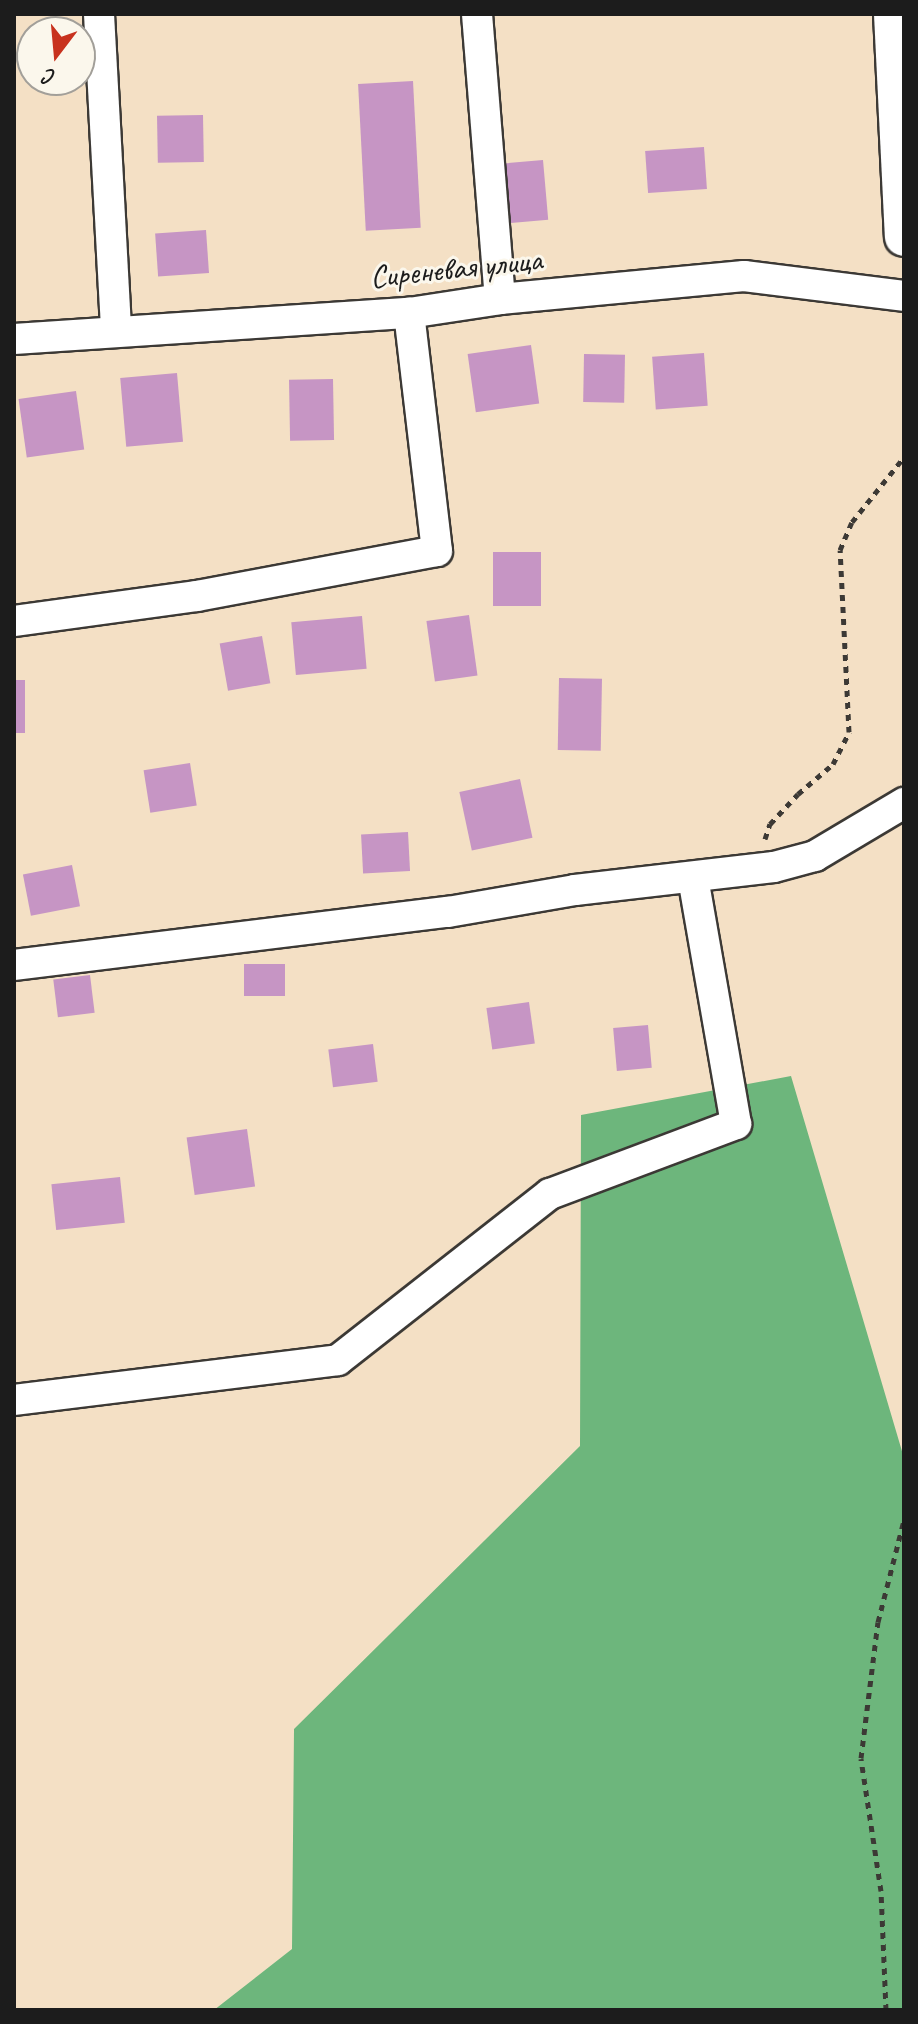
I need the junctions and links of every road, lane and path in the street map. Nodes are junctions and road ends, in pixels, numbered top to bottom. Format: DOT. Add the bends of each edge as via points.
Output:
graph roads {
  1 [pos="99,14"];
  2 [pos="477,14"];
  3 [pos="893,14"];
  4 [pos="904,228"];
  5 [pos="904,237"];
  6 [pos="904,296"];
  7 [pos="500,299"];
  8 [pos="409,313"];
  9 [pos="116,331"];
  10 [pos="14,339"];
  11 [pos="904,457"];
  12 [pos="14,621"];
  13 [pos="904,803"];
  14 [pos="754,869"];
  15 [pos="693,878"];
  16 [pos="14,965"];
  17 [pos="14,1400"];
  18 [pos="904,1520"];
  19 [pos="886,2010"];
  1 -- 9 [label="street"];
  2 -- 7 [label="street"];
  3 -- 4 [label="street"];
  4 -- 5 [label="street"];
  6 -- 7 [label="street, Сиреневая улица" via="744,276"];
  7 -- 8 [label="street, Сиреневая улица"];
  8 -- 9 [label="street, Сиреневая улица"];
  8 -- 12 [label="street" via="437,551 197,596"];
  9 -- 10 [label="street, Сиреневая улица"];
  11 -- 14 [label="path" via="852,522 840,550 849,732 833,764 770,824"];
  13 -- 14 [label="street" via="815,856"];
  14 -- 15 [label="street"];
  15 -- 16 [label="street"];
  15 -- 17 [label="street" via="736,1124 550,1194 338,1360"];
  18 -- 19 [label="path" via="878,1622 861,1758 881,1891"];
}
